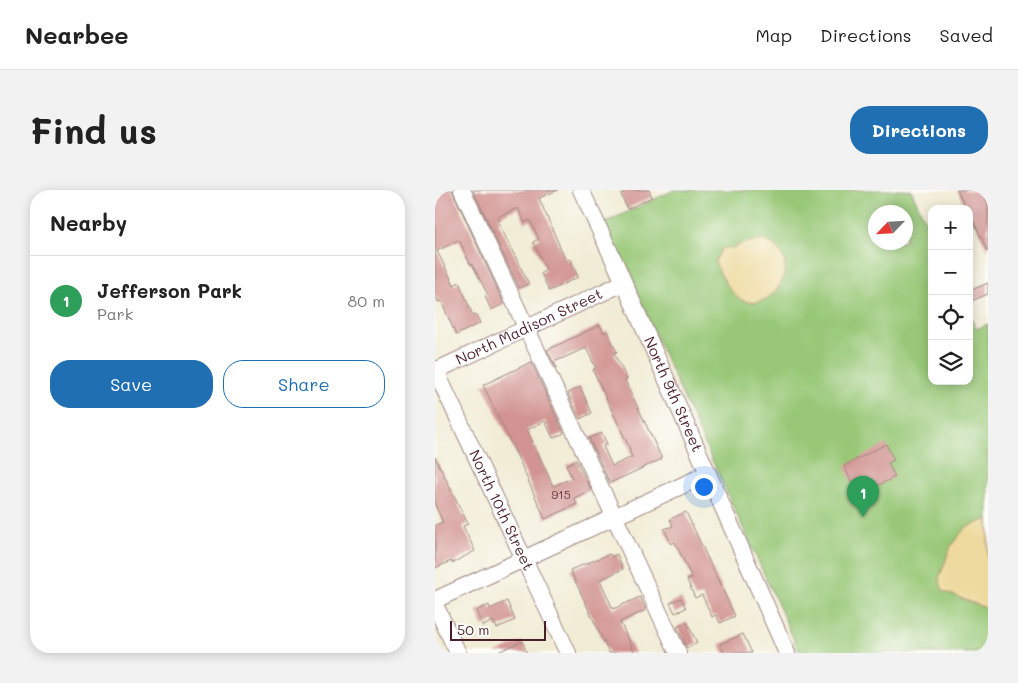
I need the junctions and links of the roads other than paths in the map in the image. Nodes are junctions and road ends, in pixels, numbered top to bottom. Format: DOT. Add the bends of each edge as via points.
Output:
graph roads {
  1 [pos="462,190"];
  2 [pos="581,190"];
  3 [pos="623,283"];
  4 [pos="527,328"];
  5 [pos="435,370"];
  6 [pos="707,474"];
  7 [pos="615,517"];
  8 [pos="525,559"];
  9 [pos="435,600"];
  10 [pos="435,605"];
  11 [pos="458,653"];
  12 [pos="569,653"];
  13 [pos="678,653"];
  14 [pos="787,653"];
  1 -- 4 [label="street"];
  2 -- 3 [label="street, North 9th Street"];
  3 -- 4 [label="street, North Madison Street"];
  3 -- 6 [label="street, North 9th Street"];
  4 -- 5 [label="street, North Madison Street"];
  4 -- 7 [label="street"];
  5 -- 8 [label="street, North 10th Street"];
  6 -- 7 [label="street"];
  6 -- 14 [label="street, North 9th Street"];
  7 -- 8 [label="street"];
  7 -- 13 [label="street"];
  8 -- 9 [label="street"];
  8 -- 12 [label="street, North 10th Street"];
  10 -- 11 [label="street"];
}
